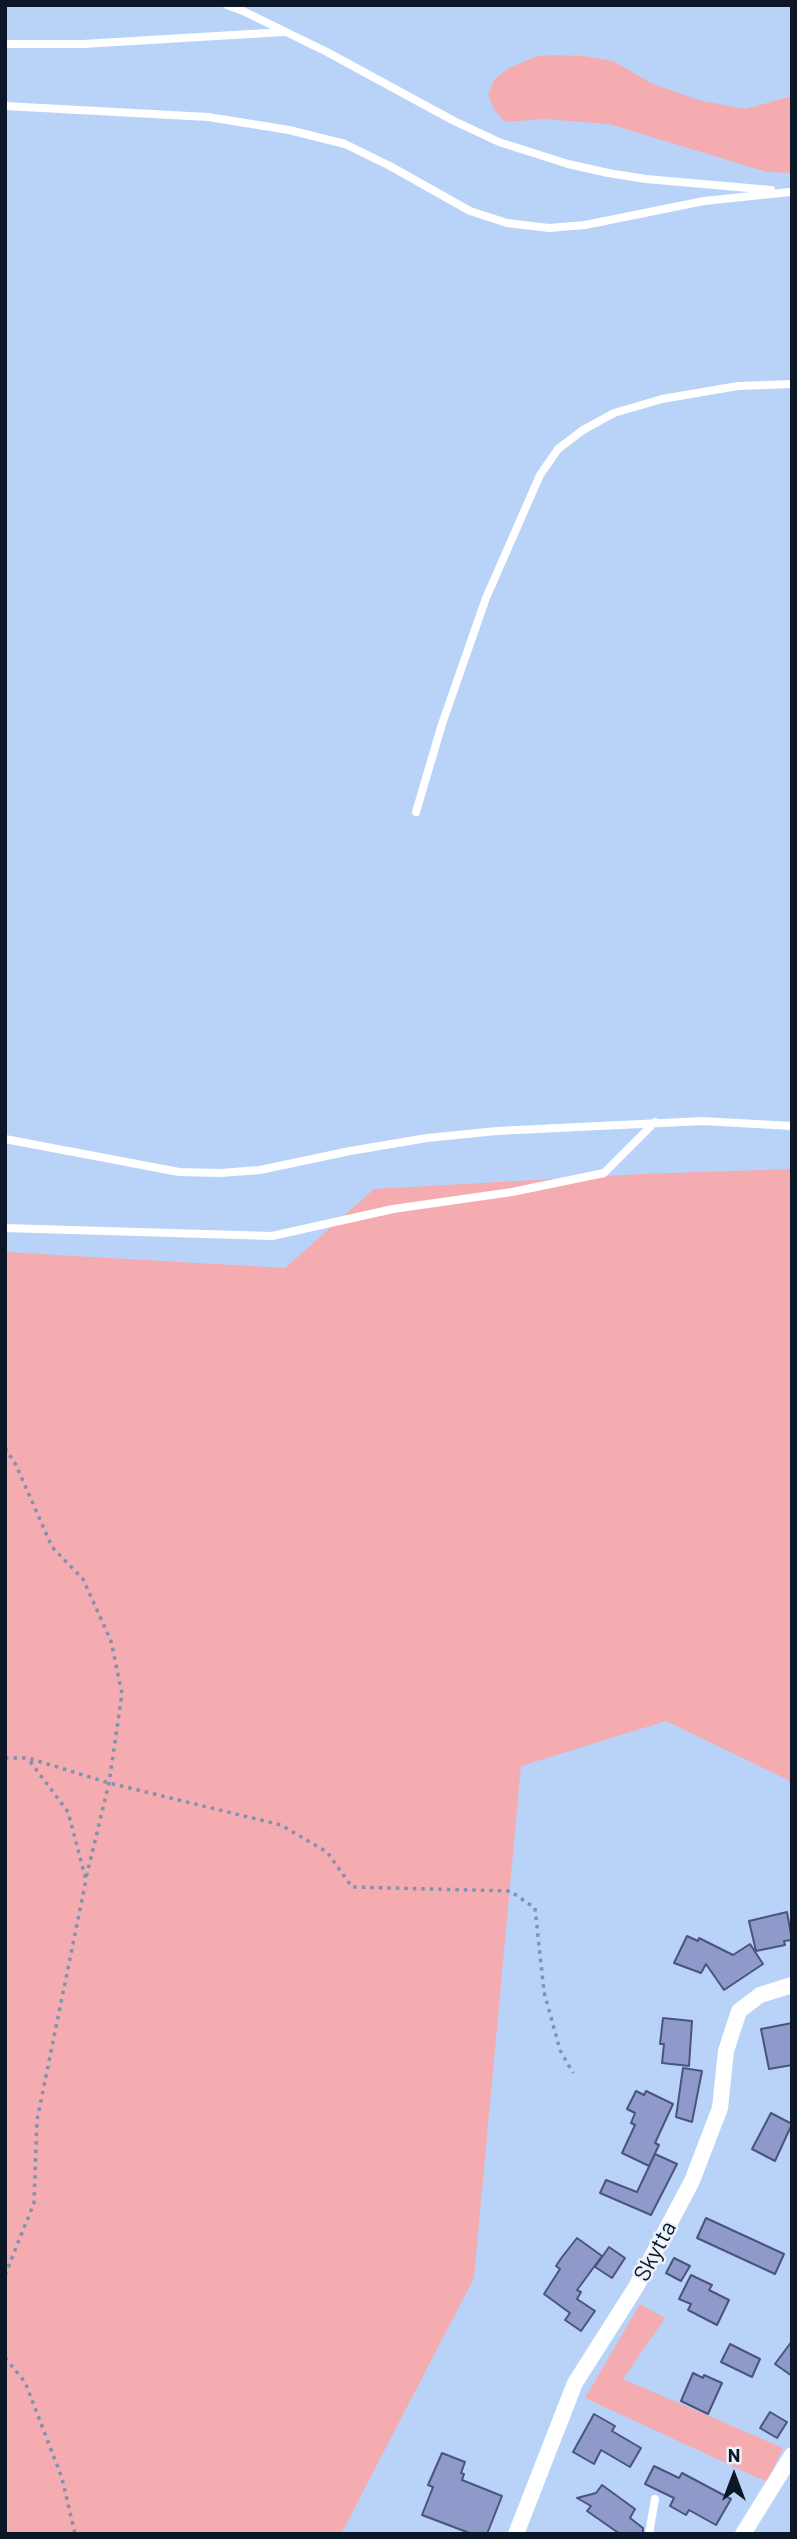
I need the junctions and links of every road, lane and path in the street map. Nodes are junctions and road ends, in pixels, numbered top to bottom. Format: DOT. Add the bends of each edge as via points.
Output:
graph roads {
  1 [pos="227,5"];
  2 [pos="287,32"];
  3 [pos="5,44"];
  4 [pos="5,106"];
  5 [pos="791,192"];
  6 [pos="792,384"];
  7 [pos="416,812"];
  8 [pos="655,1122"];
  9 [pos="792,1126"];
  10 [pos="5,1139"];
  11 [pos="5,1228"];
  12 [pos="5,1448"];
  13 [pos="5,1758"];
  14 [pos="28,1758"];
  15 [pos="109,1783"];
  16 [pos="86,1880"];
  17 [pos="792,1985"];
  18 [pos="573,2073"];
  19 [pos="5,2275"];
  20 [pos="5,2358"];
  21 [pos="792,2455"];
  22 [pos="655,2499"];
  23 [pos="75,2534"];
  24 [pos="516,2534"];
  25 [pos="649,2534"];
  26 [pos="743,2534"];
  1 -- 2 [label="lane"];
  2 -- 3 [label="lane"];
  2 -- 5 [label="lane" via="499,142 568,164 646,179"];
  4 -- 5 [label="lane" via="208,117 289,130 345,144 470,211 507,223 548,228 586,225 704,201"];
  6 -- 7 [label="lane" via="738,386 662,399 614,413 558,449 540,475 486,598"];
  8 -- 9 [label="lane"];
  8 -- 10 [label="lane" via="427,1139 260,1170 220,1173 179,1172"];
  8 -- 11 [label="lane" via="604,1173 393,1209 272,1236"];
  12 -- 15 [label="path" via="52,1547 83,1579 111,1641 122,1694"];
  13 -- 14 [label="path"];
  14 -- 15 [label="path"];
  14 -- 16 [label="path" via="68,1812"];
  15 -- 16 [label="path"];
  15 -- 18 [label="path" via="281,1825 327,1852 352,1887 510,1891 535,1908 544,1992 560,2050"];
  16 -- 19 [label="path" via="37,2120 34,2203"];
  17 -- 24 [label="street, Skytta" via="760,1995 739,2011 726,2051 720,2108 692,2181 636,2287 575,2384"];
  20 -- 23 [label="path" via="25,2382 62,2477"];
  21 -- 26 [label="street"];
  22 -- 25 [label="lane"];
}
